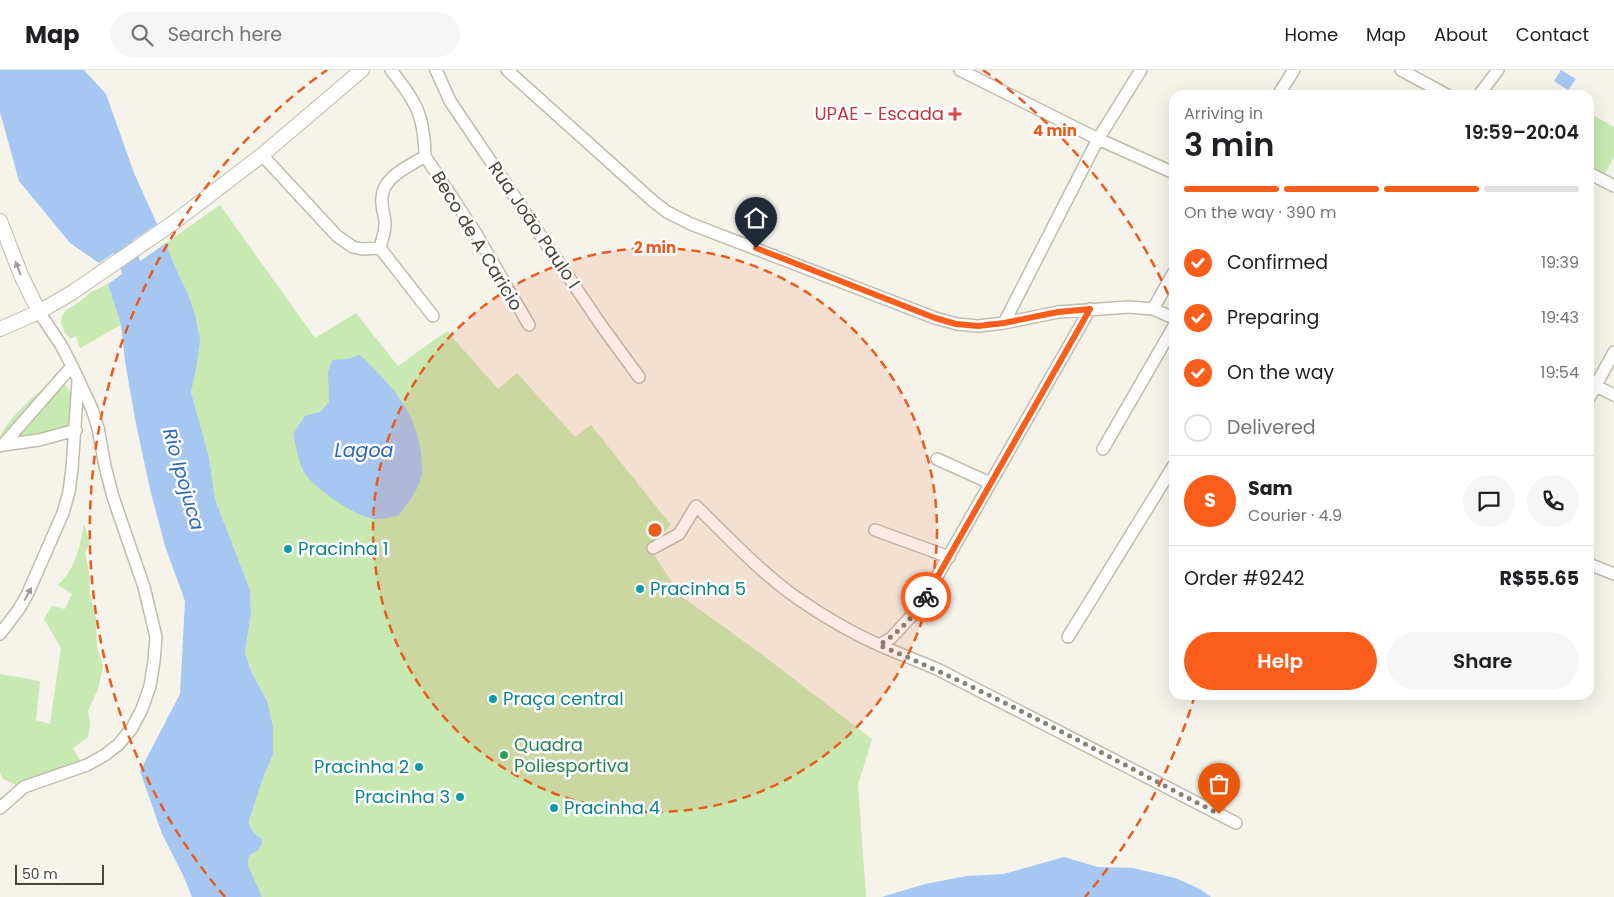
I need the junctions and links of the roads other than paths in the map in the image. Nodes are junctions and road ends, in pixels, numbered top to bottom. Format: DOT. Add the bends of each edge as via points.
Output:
graph roads {
  1 [pos="362,70"];
  2 [pos="390,70"];
  3 [pos="436,70"];
  4 [pos="507,70"];
  5 [pos="960,70"];
  6 [pos="1141,70"];
  7 [pos="1294,70"];
  8 [pos="1401,70"];
  9 [pos="1498,70"];
  10 [pos="1281,90"];
  11 [pos="1438,90"];
  12 [pos="1483,90"];
  13 [pos="1098,139"];
  14 [pos="262,154"];
  15 [pos="426,156"];
  16 [pos="1169,171"];
  17 [pos="1594,175"];
  18 [pos="1614,186"];
  19 [pos="0,221"];
  20 [pos="380,248"];
  21 [pos="1169,281"];
  22 [pos="1090,309"];
  23 [pos="1153,310"];
  24 [pos="39,312"];
  25 [pos="432,316"];
  26 [pos="1169,316"];
  27 [pos="1004,323"];
  28 [pos="528,325"];
  29 [pos="0,329"];
  30 [pos="1169,335"];
  31 [pos="1614,352"];
  32 [pos="72,366"];
  33 [pos="639,377"];
  34 [pos="78,378"];
  35 [pos="1594,381"];
  36 [pos="1594,385"];
  37 [pos="1614,395"];
  38 [pos="76,430"];
  39 [pos="2,445"];
  40 [pos="1103,449"];
  41 [pos="937,459"];
  42 [pos="1169,473"];
  43 [pos="990,484"];
  44 [pos="875,530"];
  45 [pos="653,548"];
  46 [pos="949,557"];
  47 [pos="1594,566"];
  48 [pos="1614,574"];
  49 [pos="0,634"];
  50 [pos="1068,636"];
  51 [pos="879,645"];
  52 [pos="0,808"];
  53 [pos="1236,823"];
  1 -- 14 [label="street"];
  2 -- 15 [label="street" via="410,95 421,116"];
  3 -- 33 [label="street, Rua João Paulo I" via="450,101"];
  4 -- 27 [label="street" via="667,212 935,318 978,326"];
  5 -- 13 [label="street"];
  6 -- 13 [label="street"];
  7 -- 10 [label="street"];
  8 -- 11 [label="street"];
  9 -- 12 [label="street"];
  13 -- 16 [label="street"];
  13 -- 27 [label="street"];
  14 -- 20 [label="street" via="337,236 354,247"];
  14 -- 24 [label="street" via="173,223"];
  15 -- 20 [label="street" via="394,176 383,190 385,224"];
  15 -- 28 [label="street, Beco de A Caricio" via="475,232"];
  17 -- 18 [label="street"];
  24 -- 19 [label="street, one-way" via="20,275"];
  20 -- 25 [label="street"];
  21 -- 23 [label="street"];
  22 -- 23 [label="street" via="1129,307"];
  22 -- 27 [label="street"];
  22 -- 43 [label="street"];
  23 -- 26 [label="street"];
  24 -- 29 [label="street"];
  24 -- 32 [label="street"];
  30 -- 40 [label="street"];
  31 -- 35 [label="street"];
  32 -- 34 [label="street"];
  32 -- 39 [label="street"];
  34 -- 38 [label="street"];
  34 -- 52 [label="street" via="98,428 113,497 144,587 156,637 150,686 132,728 119,744 87,765 24,787"];
  36 -- 37 [label="street"];
  38 -- 39 [label="street"];
  49 -- 38 [label="street, one-way" via="27,595 63,513 69,492"];
  41 -- 43 [label="street"];
  42 -- 50 [label="street"];
  43 -- 46 [label="street"];
  44 -- 46 [label="street"];
  45 -- 51 [label="street" via="679,534 696,506 750,560 788,591"];
  46 -- 51 [label="street" via="919,608 891,638"];
  47 -- 48 [label="street"];
  51 -- 53 [label="street" via="935,668"];
}
